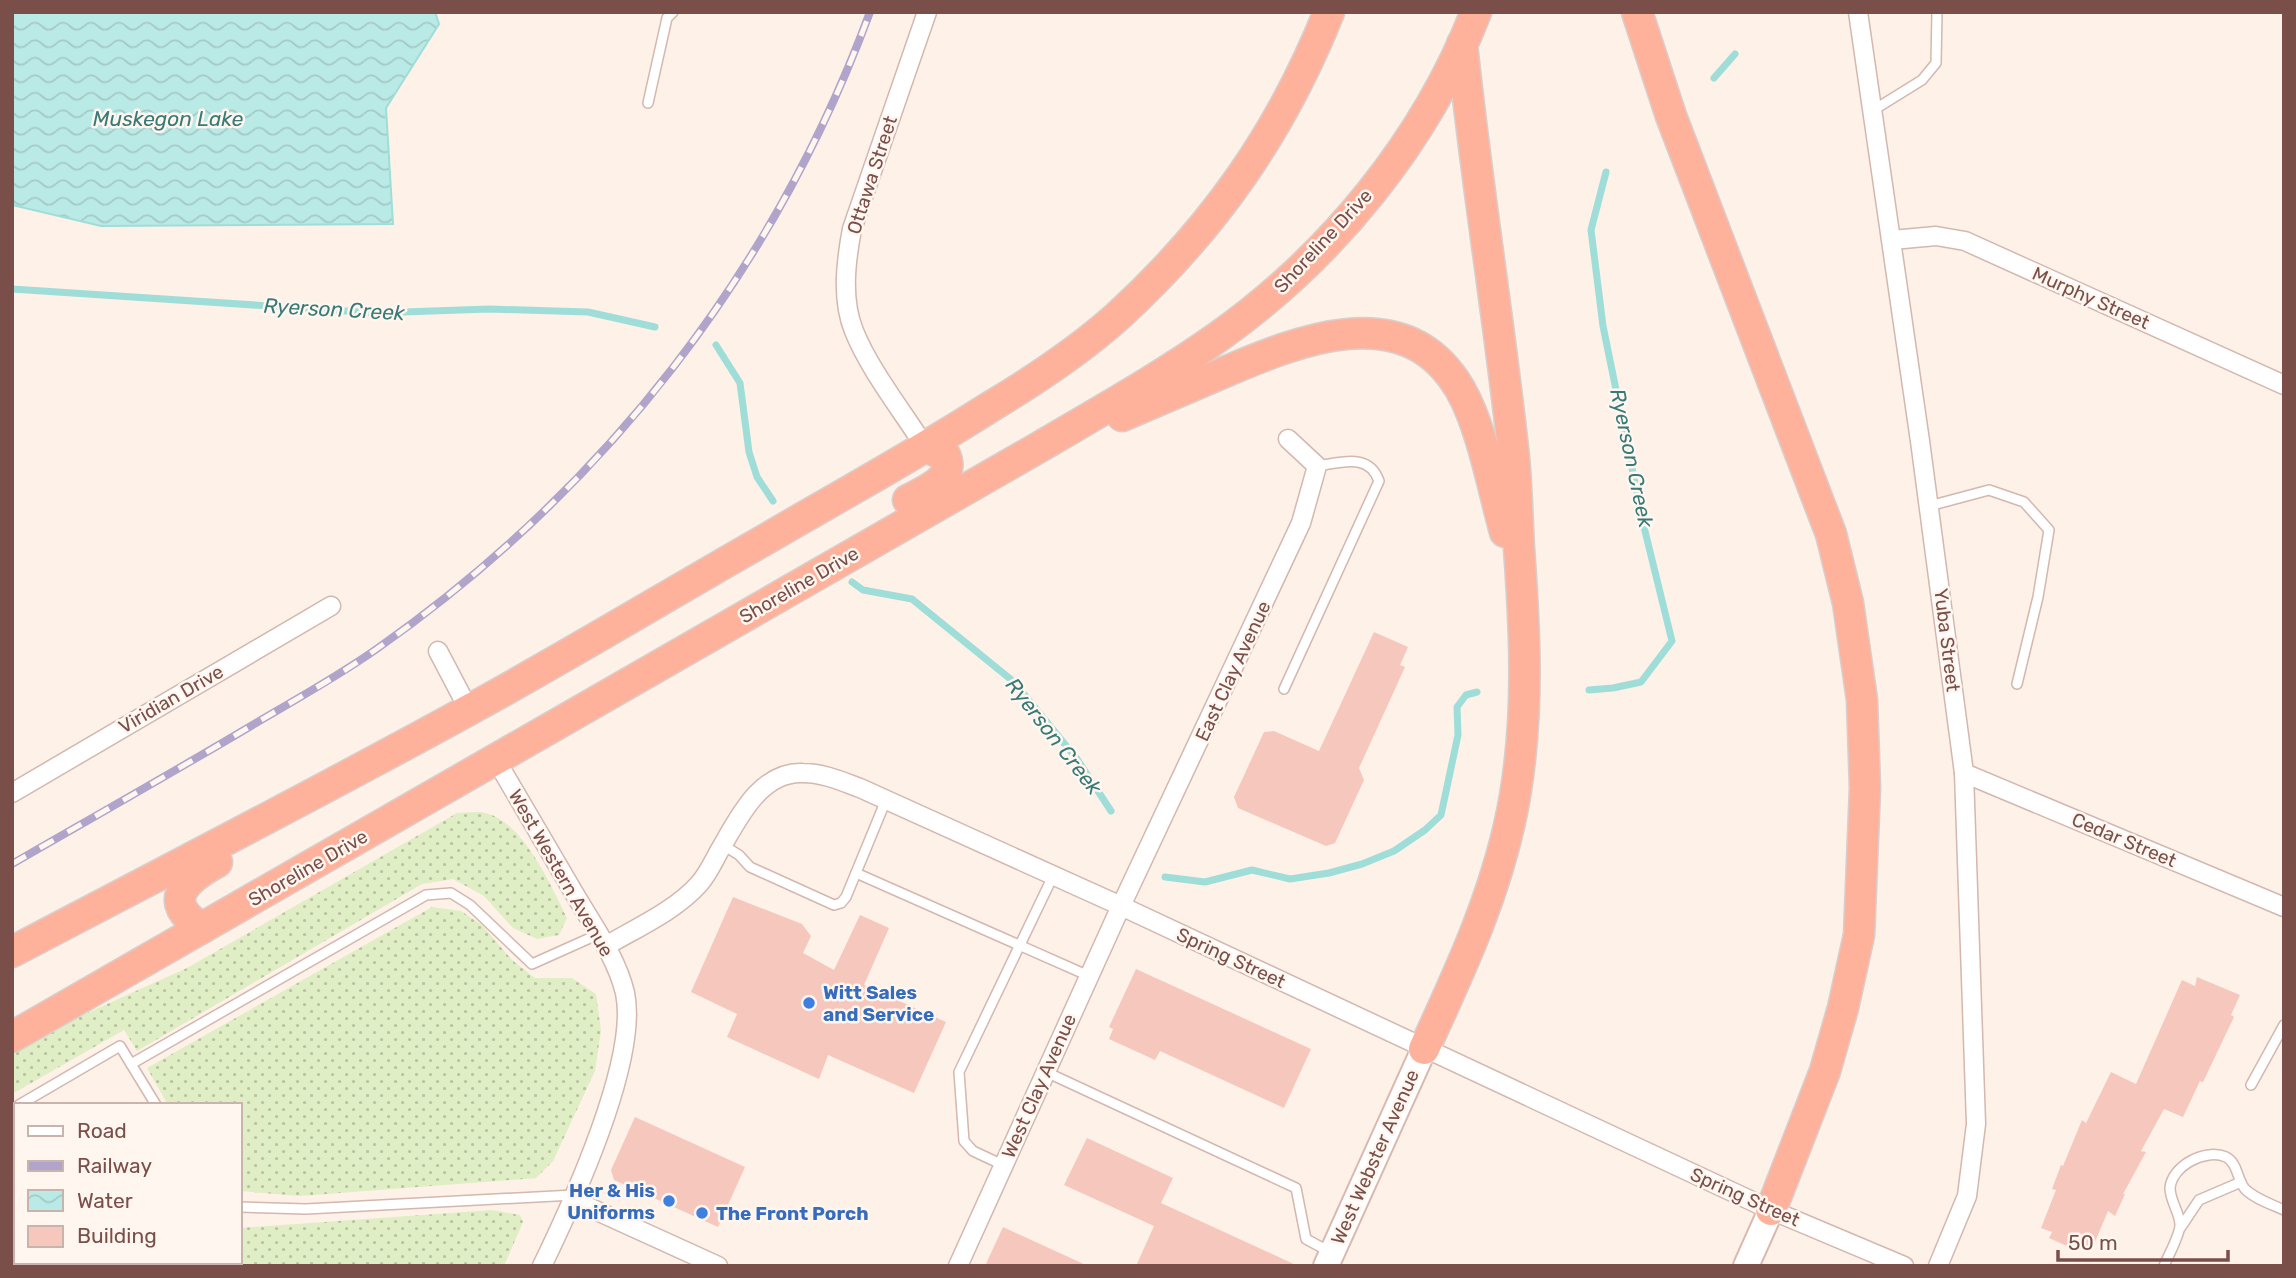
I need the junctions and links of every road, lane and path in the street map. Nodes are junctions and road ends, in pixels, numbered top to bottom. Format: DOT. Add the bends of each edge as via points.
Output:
graph roads {
  1 [pos="673,12"];
  2 [pos="927,12"];
  3 [pos="1329,12"];
  4 [pos="1458,12"];
  5 [pos="1476,12"];
  6 [pos="1637,12"];
  7 [pos="1858,12"];
  8 [pos="1937,12"];
  9 [pos="1462,48"];
  10 [pos="648,103"];
  11 [pos="1872,111"];
  12 [pos="1892,240"];
  13 [pos="2284,385"];
  14 [pos="1288,439"];
  15 [pos="925,447"];
  16 [pos="1036,449"];
  17 [pos="1317,466"];
  18 [pos="1929,506"];
  19 [pos="1522,583"];
  20 [pos="331,606"];
  21 [pos="438,651"];
  22 [pos="2017,684"];
  23 [pos="624,685"];
  24 [pos="1284,689"];
  25 [pos="469,710"];
  26 [pos="496,760"];
  27 [pos="1964,773"];
  28 [pos="12,793"];
  29 [pos="886,800"];
  30 [pos="723,845"];
  31 [pos="856,873"];
  32 [pos="1053,876"];
  33 [pos="1121,906"];
  34 [pos="2284,908"];
  35 [pos="202,928"];
  36 [pos="602,940"];
  37 [pos="1019,944"];
  38 [pos="12,952"];
  39 [pos="1089,976"];
  40 [pos="2284,1025"];
  41 [pos="12,1037"];
  42 [pos="1424,1049"];
  43 [pos="131,1064"];
  44 [pos="1046,1072"];
  45 [pos="2251,1085"];
  46 [pos="23,1103"];
  47 [pos="155,1103"];
  48 [pos="1003,1165"];
  49 [pos="2241,1182"];
  50 [pos="574,1198"];
  51 [pos="242,1207"];
  52 [pos="1771,1210"];
  53 [pos="2284,1210"];
  54 [pos="2181,1227"];
  55 [pos="1329,1259"];
  56 [pos="542,1266"];
  57 [pos="718,1266"];
  58 [pos="958,1266"];
  59 [pos="1746,1266"];
  60 [pos="1904,1266"];
  61 [pos="1938,1266"];
  62 [pos="2164,1266"];
  1 -- 10 [label="lane" via="667,18"];
  2 -- 15 [label="street, Ottawa Street" via="852,229 846,279 853,331"];
  3 -- 15 [label="highway" via="1309,62 1272,131 1234,188 1160,275 1072,354"];
  4 -- 9 [label="highway"];
  5 -- 9 [label="highway, Shoreline Drive"];
  6 -- 52 [label="highway" via="1671,116 1831,534 1848,603 1862,700 1865,788 1859,935 1825,1071"];
  7 -- 11 [label="street, Yuba Street"];
  8 -- 11 [label="lane" via="1936,63 1922,80"];
  9 -- 16 [label="highway, Shoreline Drive" via="1399,154 1309,261 1219,337"];
  9 -- 19 [label="highway" via="1513,450"];
  11 -- 12 [label="street, Yuba Street"];
  12 -- 13 [label="street, Murphy Street" via="1936,236 1965,241"];
  12 -- 18 [label="street, Yuba Street"];
  14 -- 17 [label="street"];
  15 -- 23 [label="highway" via="945,455 947,473 940,482 693,626"];
  15 -- 25 [label="highway"];
  16 -- 19 [label="highway" via="1306,341 1358,333 1410,342 1447,372 1460,390 1482,445"];
  16 -- 23 [label="highway, Shoreline Drive"];
  17 -- 24 [label="lane" via="1356,460 1369,465 1379,481"];
  17 -- 33 [label="street, East Clay Avenue" via="1301,523"];
  18 -- 22 [label="lane" via="1989,490 2024,502 2049,530"];
  18 -- 27 [label="street, Yuba Street"];
  19 -- 42 [label="highway" via="1526,645 1521,750 1504,847 1484,912"];
  20 -- 28 [label="street, Viridian Drive"];
  21 -- 25 [label="street"];
  23 -- 26 [label="highway, Shoreline Drive"];
  25 -- 35 [label="highway" via="331,802 197,873 186,882 179,903 183,913"];
  25 -- 38 [label="highway"];
  26 -- 35 [label="highway, Shoreline Drive"];
  26 -- 36 [label="street, West Western Avenue"];
  27 -- 34 [label="street, Cedar Street"];
  27 -- 61 [label="street, Yuba Street" via="1976,1124 1967,1196"];
  29 -- 30 [label="street, Spring Street" via="823,775 800,772 783,776 752,798"];
  29 -- 31 [label="lane"];
  29 -- 32 [label="street, Spring Street"];
  30 -- 31 [label="lane" via="750,867 834,905 846,897"];
  30 -- 36 [label="street, Spring Street" via="700,883 684,898"];
  31 -- 37 [label="lane"];
  32 -- 33 [label="street, Spring Street"];
  32 -- 37 [label="lane"];
  33 -- 39 [label="street, West Clay Avenue"];
  33 -- 42 [label="street, Spring Street"];
  35 -- 41 [label="highway, Shoreline Drive"];
  36 -- 43 [label="lane" via="532,964 470,905 450,893 426,895"];
  36 -- 50 [label="street, West Western Avenue" via="625,994 623,1049"];
  37 -- 39 [label="lane"];
  37 -- 48 [label="lane" via="959,1072 964,1141 973,1151"];
  39 -- 44 [label="street, West Clay Avenue"];
  40 -- 45 [label="lane"];
  42 -- 52 [label="street, Spring Street"];
  42 -- 55 [label="main road, West Webster Avenue"];
  43 -- 46 [label="lane" via="120,1046"];
  43 -- 47 [label="lane"];
  44 -- 48 [label="street, West Clay Avenue"];
  44 -- 55 [label="lane" via="1296,1188 1306,1239"];
  48 -- 58 [label="street, West Clay Avenue"];
  49 -- 53 [label="lane" via="2253,1196"];
  49 -- 54 [label="lane" via="2199,1200"];
  49 -- 54 [label="lane" via="2234,1164 2225,1157 2206,1156 2189,1162 2176,1172 2170,1189"];
  50 -- 51 [label="lane"];
  50 -- 56 [label="street, West Western Avenue"];
  50 -- 57 [label="street"];
  52 -- 59 [label="main road"];
  52 -- 60 [label="street, Spring Street"];
  54 -- 62 [label="lane"];
}
